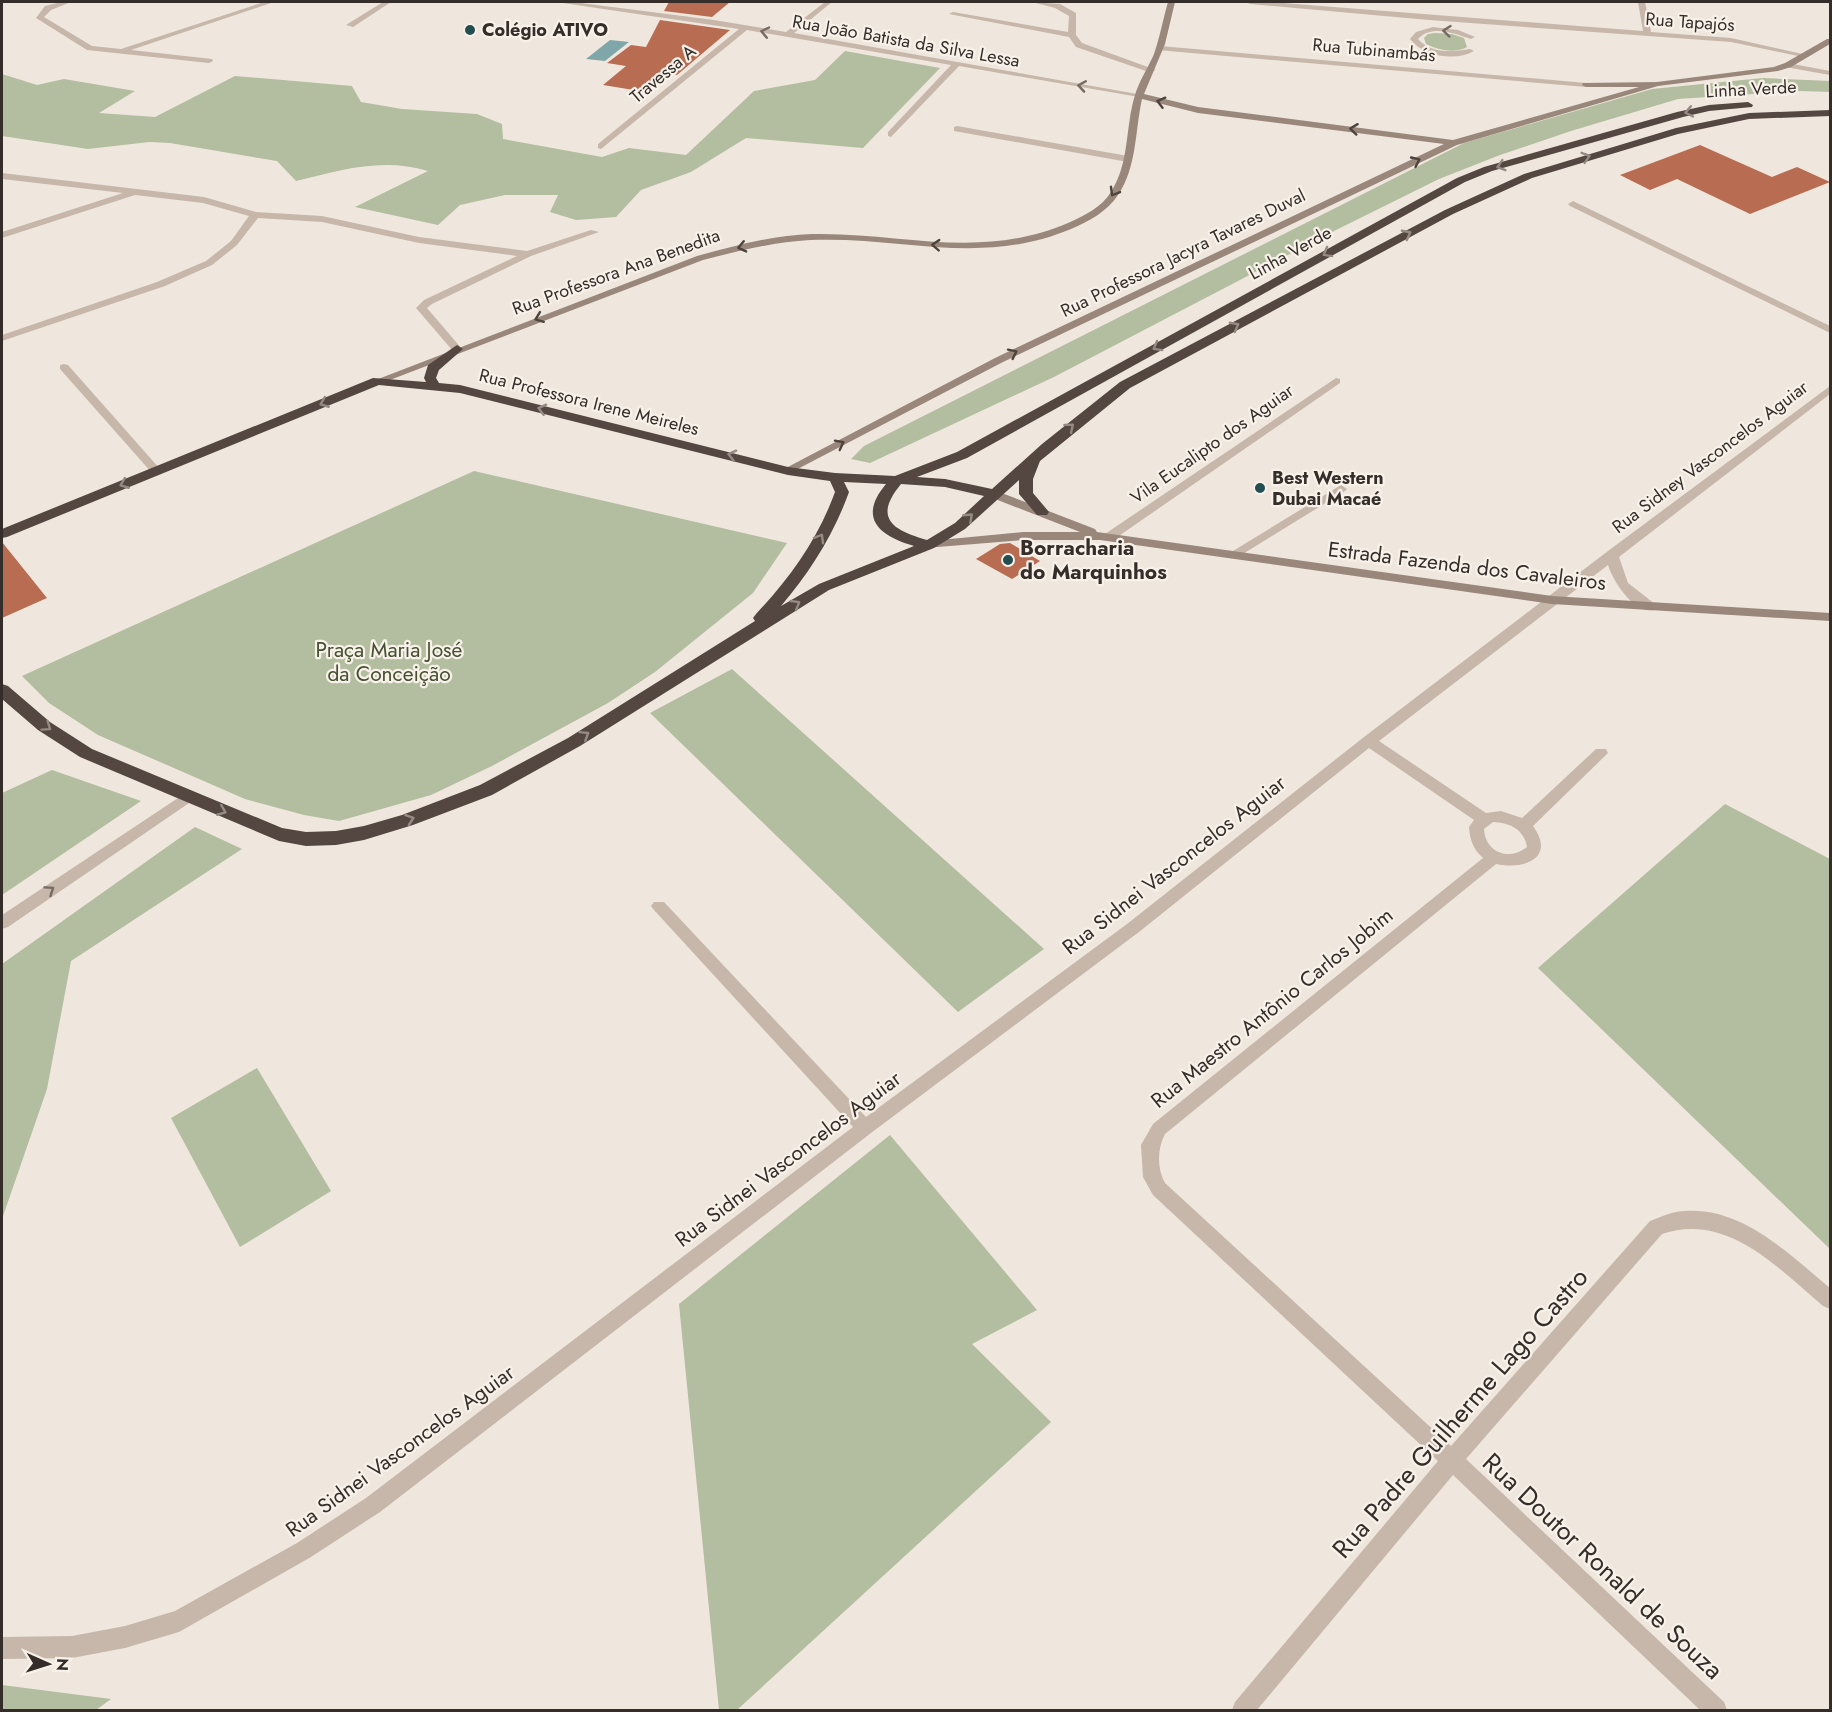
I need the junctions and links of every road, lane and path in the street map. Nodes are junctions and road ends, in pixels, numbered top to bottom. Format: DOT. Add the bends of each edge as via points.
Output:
graph roads {
  1 [pos="67,2"];
  2 [pos="270,2"];
  3 [pos="387,2"];
  4 [pos="560,2"];
  5 [pos="829,2"];
  6 [pos="1036,2"];
  7 [pos="1172,2"];
  8 [pos="1250,2"];
  9 [pos="1642,2"];
  10 [pos="664,6"];
  11 [pos="654,14"];
  12 [pos="953,14"];
  13 [pos="1429,18"];
  14 [pos="1460,20"];
  15 [pos="350,25"];
  16 [pos="745,28"];
  17 [pos="1422,32"];
  18 [pos="1647,34"];
  19 [pos="1071,35"];
  20 [pos="786,36"];
  21 [pos="1471,37"];
  22 [pos="1830,41"];
  23 [pos="1418,44"];
  24 [pos="1160,48"];
  25 [pos="120,51"];
  26 [pos="1470,51"];
  27 [pos="1803,56"];
  28 [pos="209,61"];
  29 [pos="956,65"];
  30 [pos="1788,65"];
  31 [pos="1422,69"];
  32 [pos="1152,70"];
  33 [pos="1454,72"];
  34 [pos="1830,73"];
  35 [pos="1657,84"];
  36 [pos="1586,85"];
  37 [pos="1139,95"];
  38 [pos="1605,97"];
  39 [pos="1830,104"];
  40 [pos="1830,114"];
  41 [pos="957,129"];
  42 [pos="891,134"];
  43 [pos="1454,143"];
  44 [pos="602,146"];
  45 [pos="1128,159"];
  46 [pos="2,176"];
  47 [pos="138,192"];
  48 [pos="1573,204"];
  49 [pos="255,215"];
  50 [pos="594,232"];
  51 [pos="2,235"];
  52 [pos="528,254"];
  53 [pos="1830,330"];
  54 [pos="2,338"];
  55 [pos="457,349"];
  56 [pos="64,367"];
  57 [pos="378,381"];
  58 [pos="1336,381"];
  59 [pos="434,385"];
  60 [pos="1830,389"];
  61 [pos="1047,447"];
  62 [pos="156,471"];
  63 [pos="788,471"];
  64 [pos="835,477"];
  65 [pos="897,480"];
  66 [pos="1341,489"];
  67 [pos="994,494"];
  68 [pos="1042,512"];
  69 [pos="2,534"];
  70 [pos="1104,536"];
  71 [pos="929,545"];
  72 [pos="1234,554"];
  73 [pos="1612,554"];
  74 [pos="1552,600"];
  75 [pos="1650,607"];
  76 [pos="1830,617"];
  77 [pos="745,634"];
  78 [pos="2,690"];
  79 [pos="1370,741"];
  80 [pos="1601,753"];
  81 [pos="187,796"];
  82 [pos="1484,819"];
  83 [pos="1524,825"];
  84 [pos="1495,857"];
  85 [pos="659,906"];
  86 [pos="2,923"];
  87 [pos="865,1128"];
  88 [pos="1830,1300"];
  89 [pos="1452,1460"];
  90 [pos="2,1648"];
  91 [pos="1243,1710"];
  92 [pos="1716,1710"];
  1 -- 25 [label="street" via="48,8 40,18 90,48"];
  2 -- 25 [label="street"];
  3 -- 15 [label="street"];
  4 -- 11 [label="street, Rua João Batista da Silva Lessa"];
  5 -- 20 [label="street"];
  6 -- 19 [label="street" via="1069,11 1073,19"];
  7 -- 24 [label="street, Rua Professora Ana Benedita"];
  8 -- 13 [label="street, Rua Tapajós"];
  9 -- 18 [label="street"];
  10 -- 11 [label="street"];
  11 -- 16 [label="street, Rua João Batista da Silva Lessa"];
  12 -- 19 [label="street"];
  13 -- 14 [label="street, Rua Tapajós"];
  13 -- 17 [label="street"];
  14 -- 18 [label="street, Rua Tapajós"];
  14 -- 21 [label="street"];
  20 -- 16 [label="street, Rua João Batista da Silva Lessa, one-way"];
  16 -- 44 [label="street, Travessa A"];
  21 -- 17 [label="street, one-way" via="1448,30"];
  17 -- 23 [label="street" via="1415,36"];
  18 -- 27 [label="street, Rua Tapajós" via="1742,41"];
  19 -- 32 [label="street" via="1083,47"];
  20 -- 29 [label="street, Rua João Batista da Silva Lessa"];
  21 -- 26 [label="street" via="1477,45"];
  22 -- 27 [label="street, Rua Professora Jacyra Tavares Duval"];
  23 -- 26 [label="street" via="1442,53"];
  23 -- 31 [label="street"];
  24 -- 31 [label="street, Rua Tubinambás"];
  24 -- 32 [label="street, Rua Professora Ana Benedita"];
  25 -- 28 [label="street"];
  26 -- 33 [label="street"];
  27 -- 30 [label="street, Rua Professora Jacyra Tavares Duval"];
  37 -- 29 [label="street, Rua João Batista da Silva Lessa, one-way"];
  29 -- 42 [label="street"];
  30 -- 34 [label="street"];
  30 -- 35 [label="street, Rua Professora Jacyra Tavares Duval"];
  31 -- 33 [label="street, Rua Tubinambás"];
  32 -- 37 [label="street, Rua Professora Ana Benedita"];
  33 -- 36 [label="street, Rua Tubinambás"];
  35 -- 36 [label="street, Rua Professora Jacyra Tavares Duval"];
  35 -- 38 [label="street, Rua Professora Jacyra Tavares Duval"];
  36 -- 38 [label="street" via="1607,91"];
  43 -- 37 [label="street, one-way" via="1198,110"];
  37 -- 45 [label="street, Rua Professora Ana Benedita"];
  38 -- 43 [label="street, Rua Professora Jacyra Tavares Duval"];
  39 -- 65 [label="highway, Linha Verde, one-way" via="1738,106 1681,114 1470,177 962,455"];
  61 -- 40 [label="highway, Linha Verde, one-way" via="1125,385 1449,212 1528,176 1676,131 1733,118"];
  41 -- 45 [label="street"];
  63 -- 43 [label="street, Rua Professora Jacyra Tavares Duval, one-way" via="999,360"];
  45 -- 55 [label="street, Rua Professora Ana Benedita, one-way" via="1117,190 1103,207 1040,240 982,247 813,237 749,245 700,258"];
  46 -- 47 [label="street"];
  47 -- 49 [label="street" via="204,200"];
  47 -- 51 [label="street"];
  48 -- 53 [label="street"];
  49 -- 52 [label="street" via="322,219 420,240"];
  49 -- 54 [label="street" via="234,243 209,263 161,284"];
  50 -- 52 [label="street"];
  52 -- 55 [label="street" via="421,308"];
  55 -- 57 [label="street, Rua Professora Ana Benedita"];
  55 -- 59 [label="highway" via="431,371"];
  56 -- 62 [label="street"];
  57 -- 59 [label="highway, Rua Professora Irene Meireles"];
  57 -- 62 [label="highway, Rua Professora Ana Benedita, one-way"];
  58 -- 70 [label="street, Vila Eucalipto dos Aguiar"];
  63 -- 59 [label="highway, Rua Professora Irene Meireles, one-way"];
  60 -- 73 [label="street, Rua Sidney Vasconcelos Aguiar"];
  61 -- 67 [label="highway, Linha Verde"];
  61 -- 68 [label="highway" via="1030,468 1025,486 1026,494"];
  62 -- 69 [label="highway, Rua Professora Ana Benedita, one-way"];
  63 -- 64 [label="highway, Linha Verde"];
  64 -- 65 [label="highway, Linha Verde"];
  77 -- 64 [label="highway, one-way" via="791,584 832,517 842,492"];
  65 -- 67 [label="highway" via="945,483"];
  65 -- 71 [label="highway" via="881,496 882,523 894,533"];
  66 -- 72 [label="street"];
  67 -- 68 [label="street, Estrada Fazenda dos Cavaleiros"];
  71 -- 67 [label="highway, Linha Verde, one-way" via="960,526"];
  68 -- 70 [label="street, Estrada Fazenda dos Cavaleiros"];
  70 -- 71 [label="street, Estrada Fazenda dos Cavaleiros" via="1023,536"];
  70 -- 72 [label="street, Estrada Fazenda dos Cavaleiros"];
  77 -- 71 [label="highway, Linha Verde, one-way" via="824,587"];
  72 -- 74 [label="street, Estrada Fazenda dos Cavaleiros"];
  73 -- 74 [label="street, Rua Sidney Vasconcelos Aguiar"];
  73 -- 75 [label="street, Rua Sidney Vasconcelos Aguiar" via="1618,580"];
  74 -- 75 [label="street, Estrada Fazenda dos Cavaleiros"];
  74 -- 79 [label="street, Rua Sidnei Vasconcelos Aguiar"];
  75 -- 76 [label="street, Estrada Fazenda dos Cavaleiros"];
  81 -- 77 [label="highway, one-way" via="288,836 336,838 364,833 486,790 574,742"];
  78 -- 81 [label="highway, one-way" via="44,726 86,753"];
  79 -- 82 [label="street"];
  79 -- 87 [label="street, Rua Sidnei Vasconcelos Aguiar" via="1133,928"];
  80 -- 83 [label="street"];
  86 -- 81 [label="street, one-way"];
  82 -- 83 [label="street" via="1504,817"];
  82 -- 84 [label="street" via="1476,827 1475,837 1482,849"];
  83 -- 84 [label="street" via="1534,837 1535,849 1527,858 1512,861"];
  84 -- 89 [label="street, Rua Maestro Antônio Carlos Jobim" via="1159,1129 1150,1145 1152,1177 1159,1189"];
  85 -- 87 [label="street"];
  87 -- 90 [label="street, Rua Sidnei Vasconcelos Aguiar" via="373,1504 304,1550 179,1621 72,1647"];
  88 -- 89 [label="street, Rua Padre Guilherme Lago Castro" via="1750,1236 1715,1222 1687,1219 1656,1227"];
  89 -- 91 [label="street, Rua Padre Guilherme Lago Castro"];
  89 -- 92 [label="street, Rua Doutor Ronald de Souza"];
}
